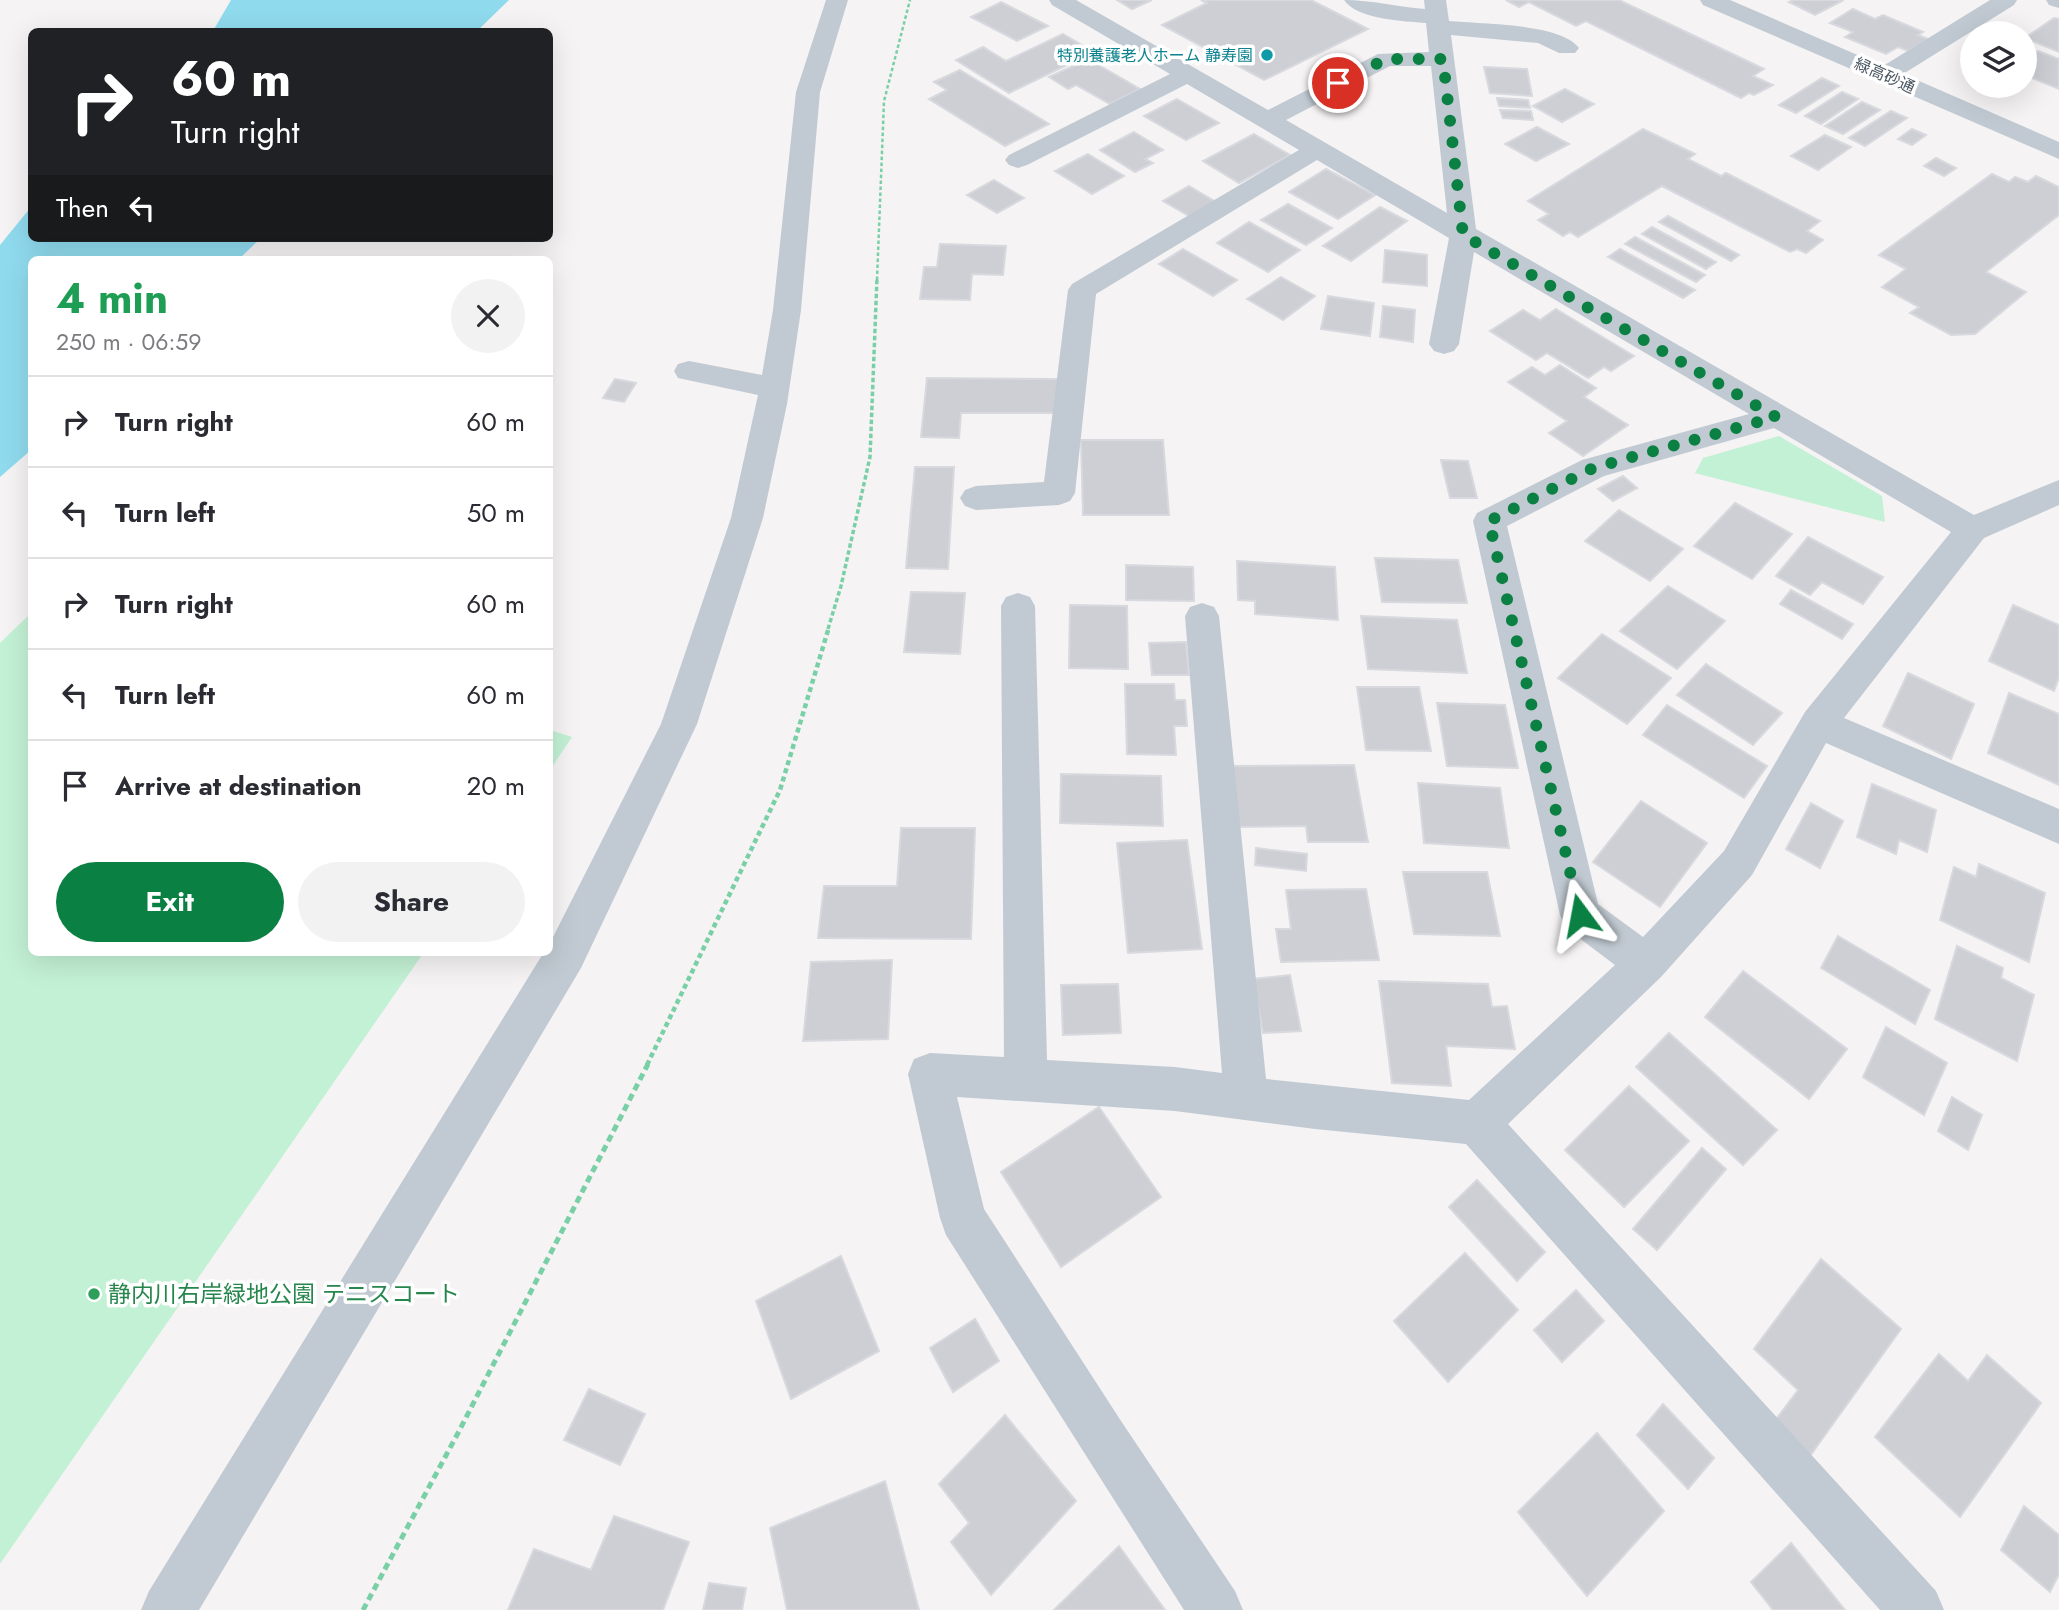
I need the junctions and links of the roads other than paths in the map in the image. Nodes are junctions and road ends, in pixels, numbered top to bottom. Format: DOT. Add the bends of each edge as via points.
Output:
graph roads {
  1 [pos="837,0"];
  2 [pos="1060,0"];
  3 [pos="1355,0"];
  4 [pos="1711,0"];
  5 [pos="2006,0"];
  6 [pos="1436,14"];
  7 [pos="1567,48"];
  8 [pos="1443,59"];
  9 [pos="1188,74"];
  10 [pos="1885,75"];
  11 [pos="808,92"];
  12 [pos="1267,120"];
  13 [pos="781,130"];
  14 [pos="1318,149"];
  15 [pos="2059,151"];
  16 [pos="1018,160"];
  17 [pos="1463,235"];
  18 [pos="1681,329"];
  19 [pos="1444,344"];
  20 [pos="1655,346"];
  21 [pos="689,371"];
  22 [pos="775,388"];
  23 [pos="1776,417"];
  24 [pos="976,498"];
  25 [pos="2051,503"];
  26 [pos="1972,529"];
  27 [pos="1018,606"];
  28 [pos="1202,616"];
  29 [pos="1818,723"];
  30 [pos="2059,827"];
  31 [pos="1646,963"];
  32 [pos="1026,1080"];
  33 [pos="1246,1098"];
  34 [pos="1477,1123"];
  35 [pos="168,1610"];
  36 [pos="1216,1610"];
  37 [pos="1917,1610"];
  1 -- 11 [label="street"];
  2 -- 9 [label="street"];
  3 -- 6 [label="street" via="1383,12"];
  4 -- 10 [label="street, 緑高砂通"];
  5 -- 10 [label="street"];
  6 -- 7 [label="street" via="1543,37"];
  6 -- 8 [label="street"];
  8 -- 12 [label="street" via="1386,59"];
  8 -- 17 [label="street"];
  9 -- 12 [label="street"];
  9 -- 16 [label="street"];
  10 -- 15 [label="street, 緑高砂通"];
  11 -- 13 [label="street"];
  11 -- 22 [label="street"];
  12 -- 14 [label="street"];
  14 -- 17 [label="street"];
  14 -- 24 [label="street" via="1082,290 1059,494"];
  17 -- 19 [label="street"];
  17 -- 20 [label="street"];
  18 -- 20 [label="street"];
  20 -- 23 [label="street"];
  21 -- 22 [label="street"];
  22 -- 35 [label="street" via="747,518 679,724 566,954"];
  23 -- 26 [label="street"];
  23 -- 31 [label="street" via="1593,468 1489,521 1580,915"];
  25 -- 26 [label="street"];
  26 -- 29 [label="street"];
  27 -- 32 [label="street"];
  28 -- 33 [label="street"];
  29 -- 30 [label="street"];
  29 -- 31 [label="street" via="1738,863"];
  31 -- 34 [label="street"];
  32 -- 33 [label="street"];
  32 -- 36 [label="street" via="930,1074 963,1218"];
  33 -- 34 [label="street"];
  34 -- 37 [label="street"];
}
